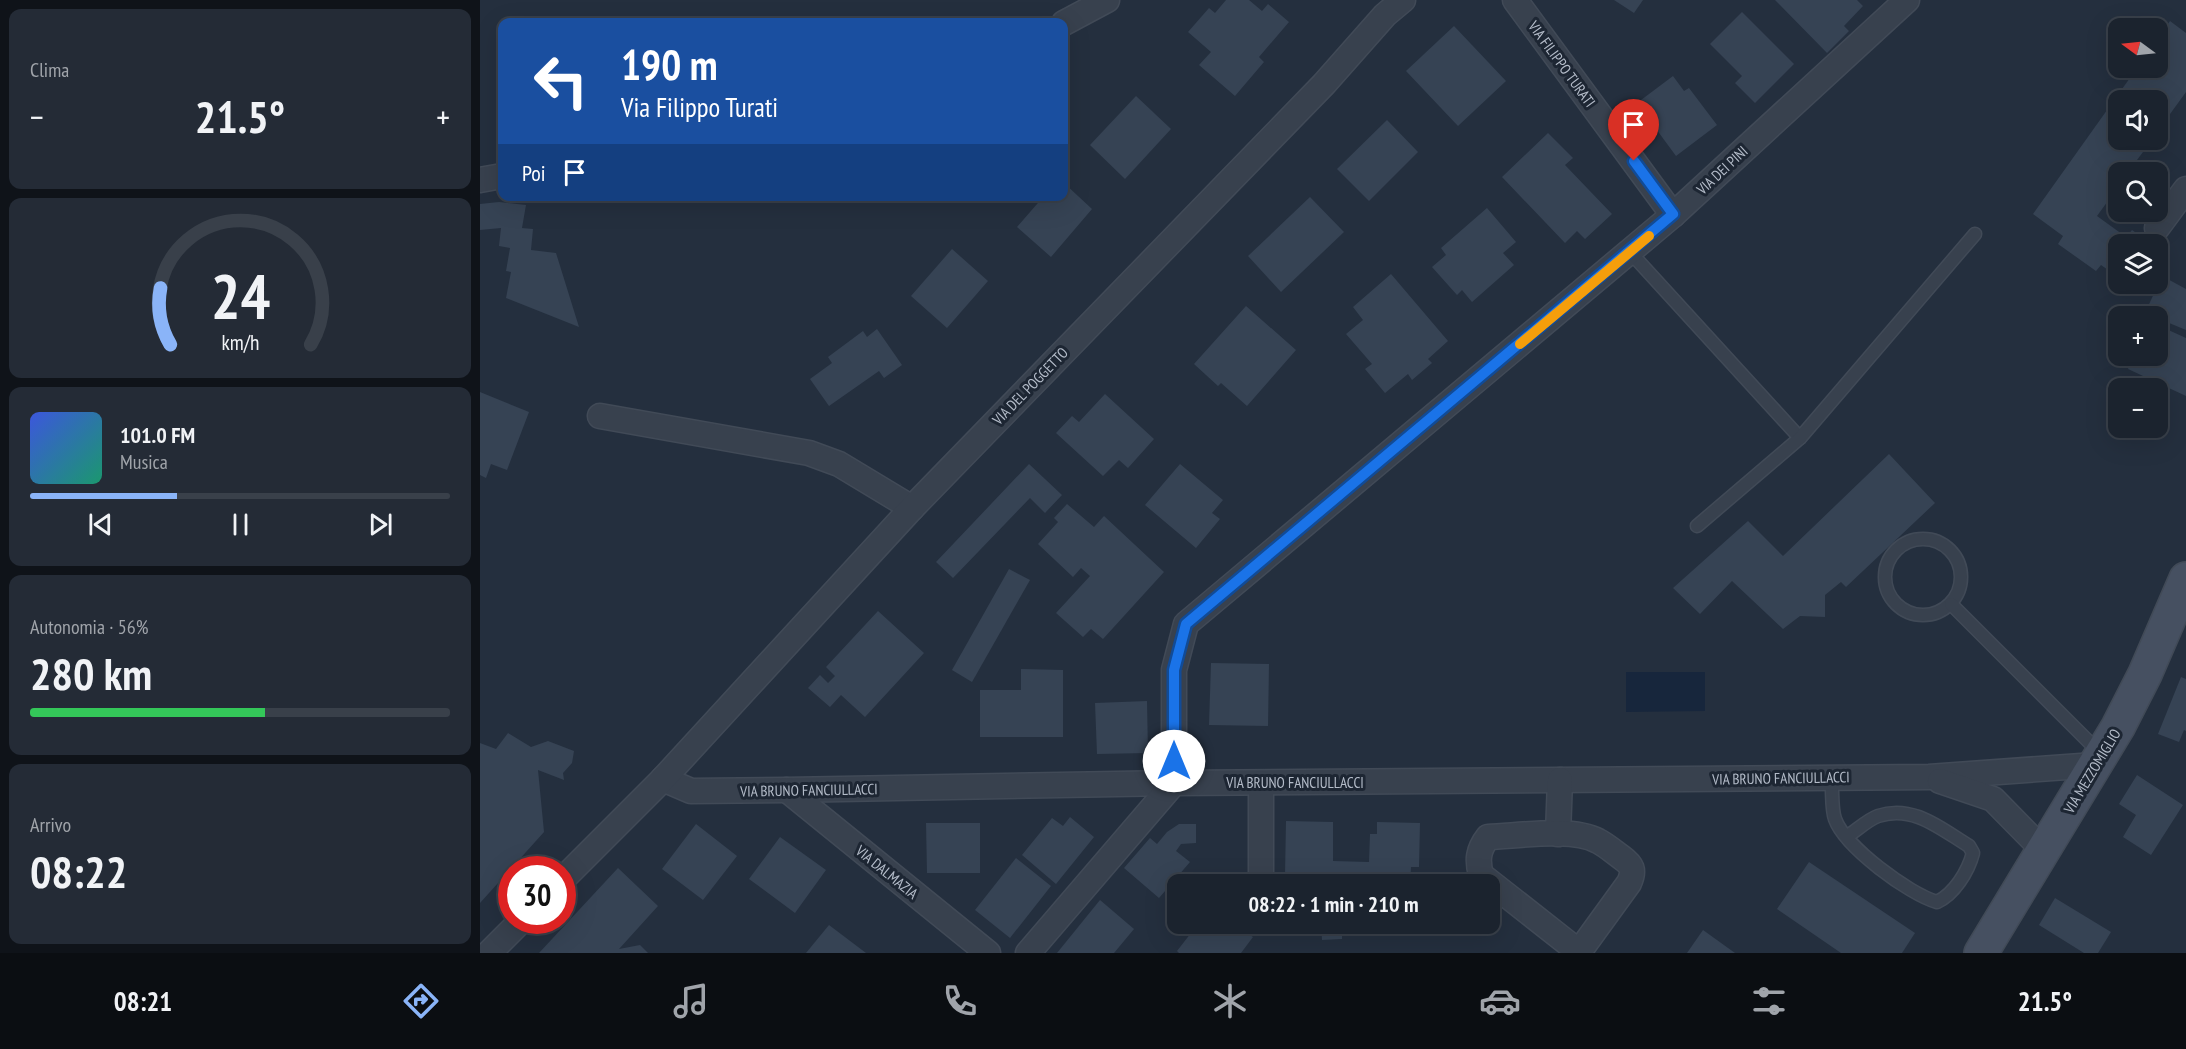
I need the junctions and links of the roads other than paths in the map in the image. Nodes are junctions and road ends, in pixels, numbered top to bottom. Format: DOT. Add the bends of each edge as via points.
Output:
graph roads {
  1 [pos="1107,0"];
  2 [pos="1403,0"];
  3 [pos="1515,0"];
  4 [pos="1907,0"];
  5 [pos="1068,21"];
  6 [pos="498,177"];
  7 [pos="480,180"];
  8 [pos="2186,189"];
  9 [pos="1673,214"];
  10 [pos="2157,228"];
  11 [pos="1975,234"];
  12 [pos="1630,252"];
  13 [pos="600,416"];
  14 [pos="1800,438"];
  15 [pos="912,508"];
  16 [pos="1697,526"];
  17 [pos="2186,579"];
  18 [pos="1951,604"];
  19 [pos="2098,759"];
  20 [pos="1929,777"];
  21 [pos="1832,778"];
  22 [pos="663,779"];
  23 [pos="1560,780"];
  24 [pos="1174,783"];
  25 [pos="1261,783"];
  26 [pos="786,790"];
  27 [pos="1558,834"];
  28 [pos="1846,837"];
  29 [pos="2044,851"];
  30 [pos="576,866"];
  31 [pos="1261,874"];
  32 [pos="508,934"];
  33 [pos="1580,952"];
  34 [pos="489,953"];
  35 [pos="988,953"];
  36 [pos="1028,953"];
  37 [pos="1981,953"];
  1 -- 5 [label="street"];
  2 -- 15 [label="street, VIA DEL POGGETTO"];
  3 -- 9 [label="street, VIA FILIPPO TURATI"];
  4 -- 9 [label="street, VIA DEI PINI"];
  6 -- 7 [label="street"];
  8 -- 10 [label="street"];
  9 -- 12 [label="street, VIA DEI PINI"];
  11 -- 14 [label="lane"];
  12 -- 14 [label="lane"];
  12 -- 24 [label="street, VIA DEI PINI" via="1186,624 1174,670"];
  13 -- 15 [label="street" via="809,453 847,469"];
  14 -- 16 [label="lane"];
  15 -- 22 [label="street, VIA DEL POGGETTO"];
  17 -- 19 [label="main road, VIA MEZZOMIGLIO" via="2145,675"];
  18 -- 18 [label="lane" via="1961,581 1955,556 1935,540 1910,541 1899,548 1886,568 1888,593 1895,603 1916,615 1929,615"];
  18 -- 19 [label="lane"];
  19 -- 20 [label="street, VIA BRUNO FANCIULLACCI"];
  19 -- 29 [label="main road, VIA MEZZOMIGLIO"];
  20 -- 21 [label="street, VIA BRUNO FANCIULLACCI"];
  20 -- 29 [label="street, VIA BRUNO FANCIULLACCI" via="1993,799"];
  21 -- 23 [label="street, VIA BRUNO FANCIULLACCI"];
  21 -- 28 [label="lane" via="1834,817"];
  22 -- 26 [label="street, VIA BRUNO FANCIULLACCI" via="691,791"];
  22 -- 30 [label="street, VIA DEL POGGETTO"];
  23 -- 25 [label="street, VIA BRUNO FANCIULLACCI"];
  23 -- 27 [label="street"];
  24 -- 25 [label="street, VIA BRUNO FANCIULLACCI"];
  24 -- 26 [label="street, VIA BRUNO FANCIULLACCI"];
  24 -- 36 [label="street"];
  25 -- 31 [label="street"];
  26 -- 35 [label="street, VIA DALMAZIA"];
  27 -- 33 [label="street" via="1598,840 1631,865 1633,874"];
  27 -- 33 [label="street" via="1488,837 1477,861 1481,875"];
  28 -- 28 [label="lane" via="1861,853 1921,897 1937,902 1949,896 1973,853 1969,846 1922,817 1907,813 1877,816"];
  29 -- 37 [label="main road, VIA MEZZOMIGLIO"];
  32 -- 34 [label="street"];
}
